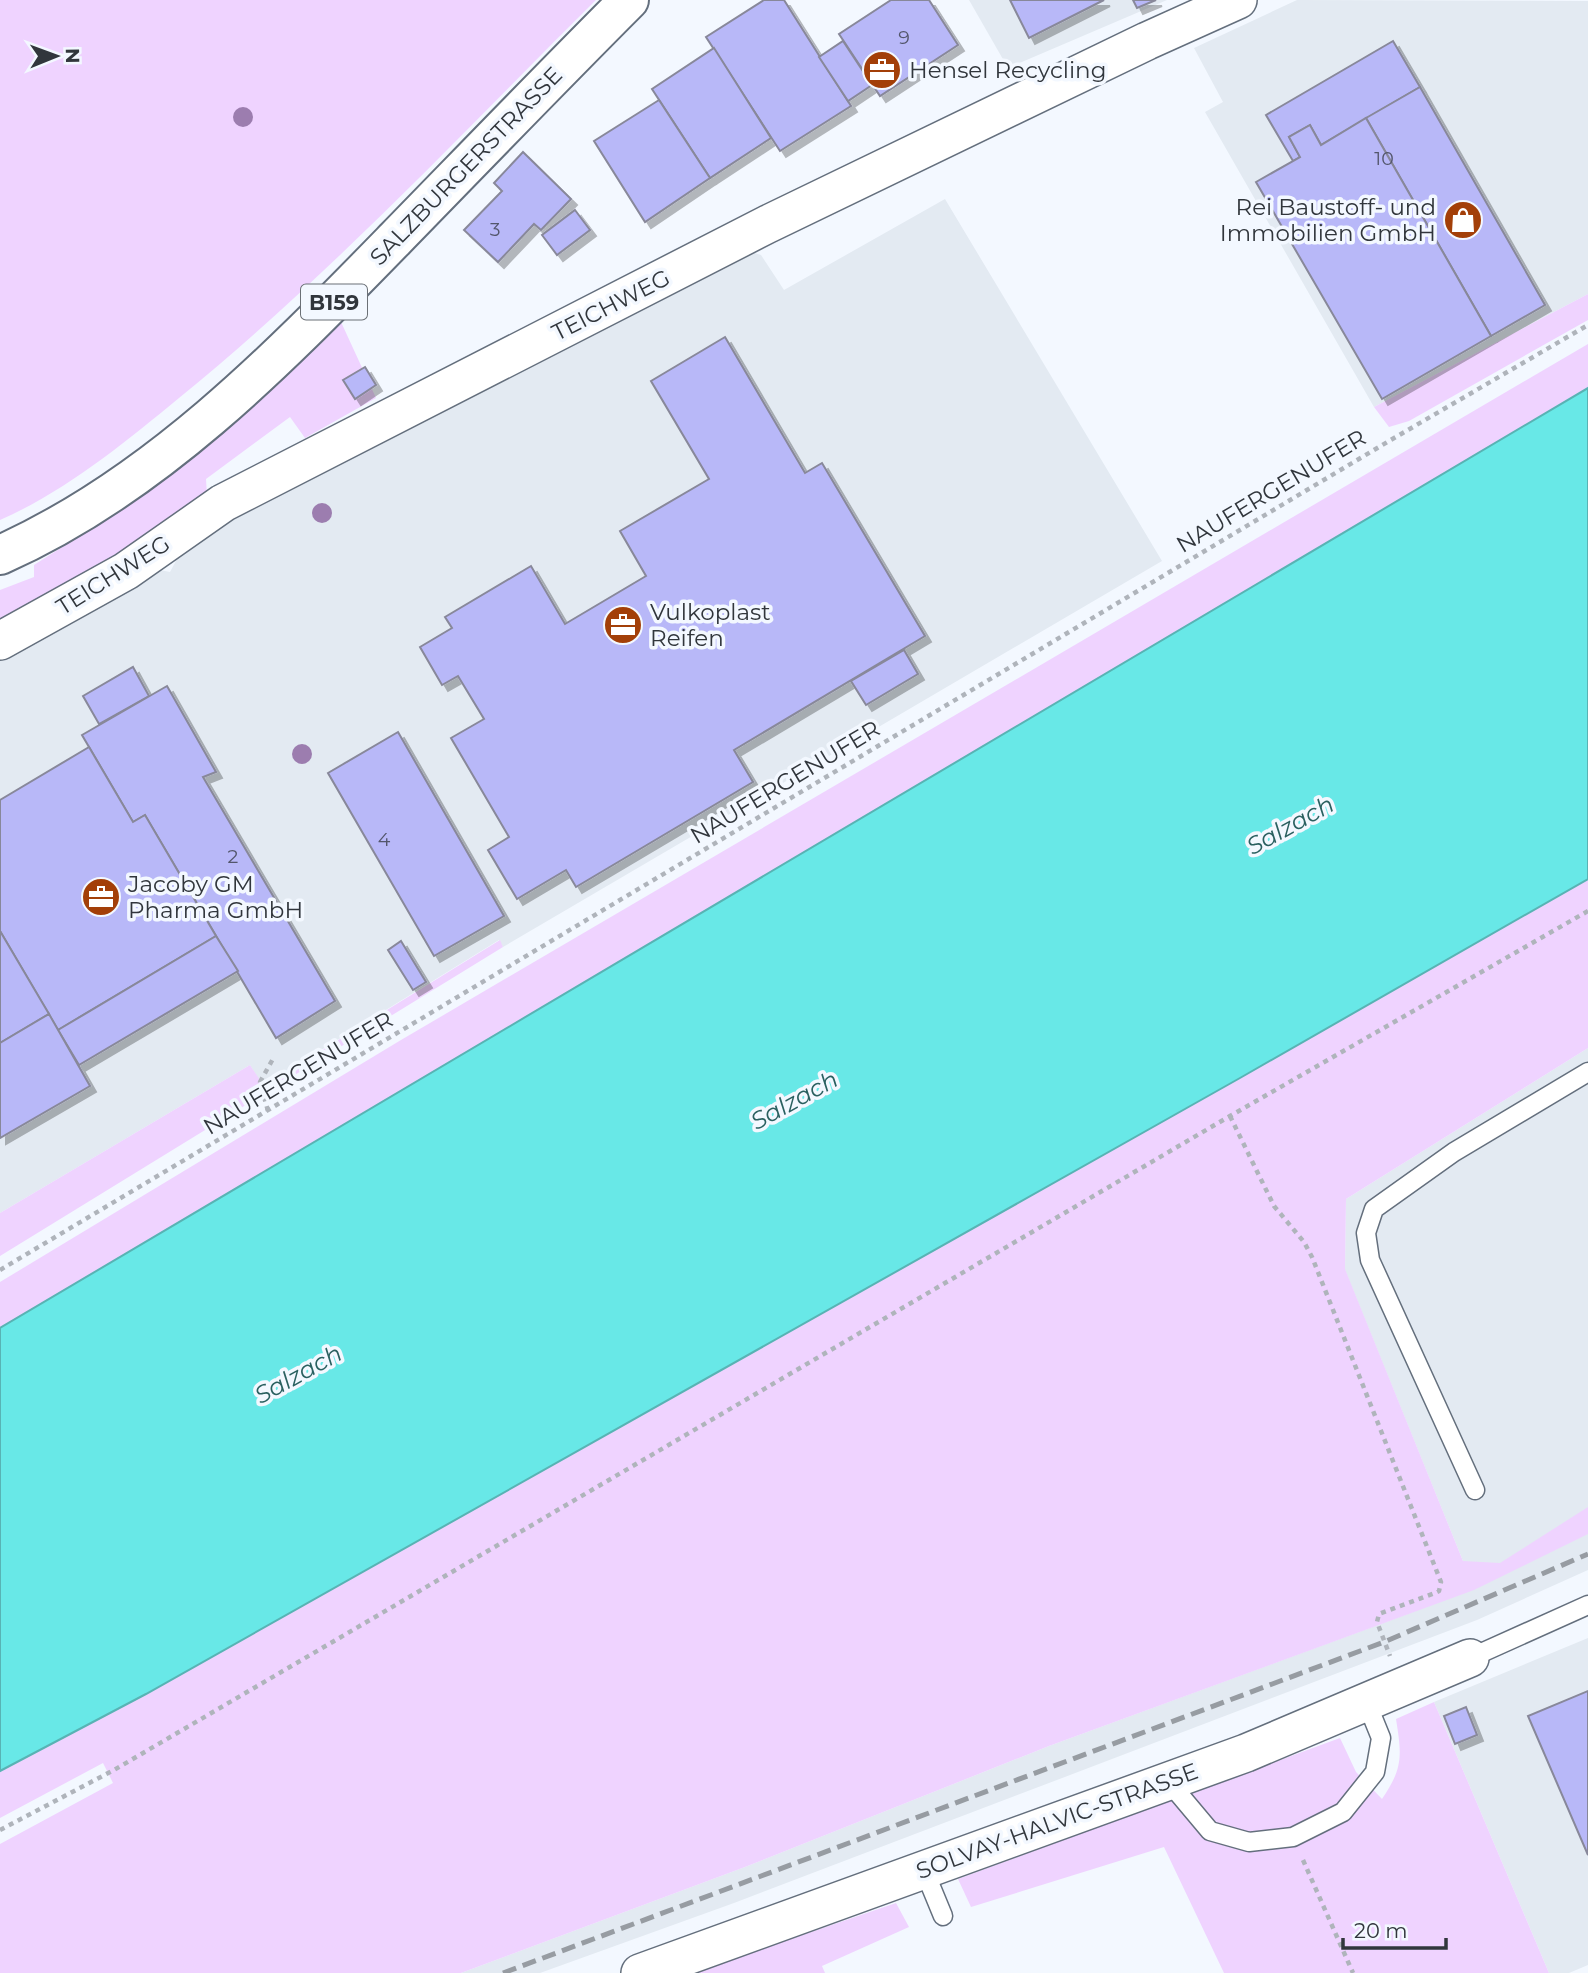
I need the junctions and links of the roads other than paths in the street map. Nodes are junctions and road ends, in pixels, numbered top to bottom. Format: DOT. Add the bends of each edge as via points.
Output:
graph roads {
  1 [pos="629,0"];
  2 [pos="1238,0"];
  3 [pos="0,555"];
  4 [pos="0,641"];
  5 [pos="1588,1072"];
  6 [pos="1475,1490"];
  7 [pos="1588,1605"];
  8 [pos="1470,1658"];
  9 [pos="1366,1701"];
  10 [pos="1168,1781"];
  11 [pos="924,1870"];
  12 [pos="943,1916"];
  13 [pos="640,1973"];
  1 -- 3 [label="main road, SALZBURGERSTRASSE / B159" via="334,302 207,421 130,480 37,538"];
  2 -- 4 [label="street, TEICHWEG" via="768,224 223,503 126,571"];
  5 -- 6 [label="lane" via="1454,1152 1374,1209 1366,1233 1370,1260"];
  7 -- 8 [label="lane"];
  8 -- 9 [label="street, SOLVAY-HALVIC-STRASSE"];
  9 -- 10 [label="street, SOLVAY-HALVIC-STRASSE"];
  9 -- 10 [label="lane" via="1381,1738 1375,1772 1343,1812 1293,1837 1250,1842 1210,1831"];
  10 -- 11 [label="street, SOLVAY-HALVIC-STRASSE"];
  11 -- 12 [label="lane"];
  11 -- 13 [label="street, SOLVAY-HALVIC-STRASSE"];
}
